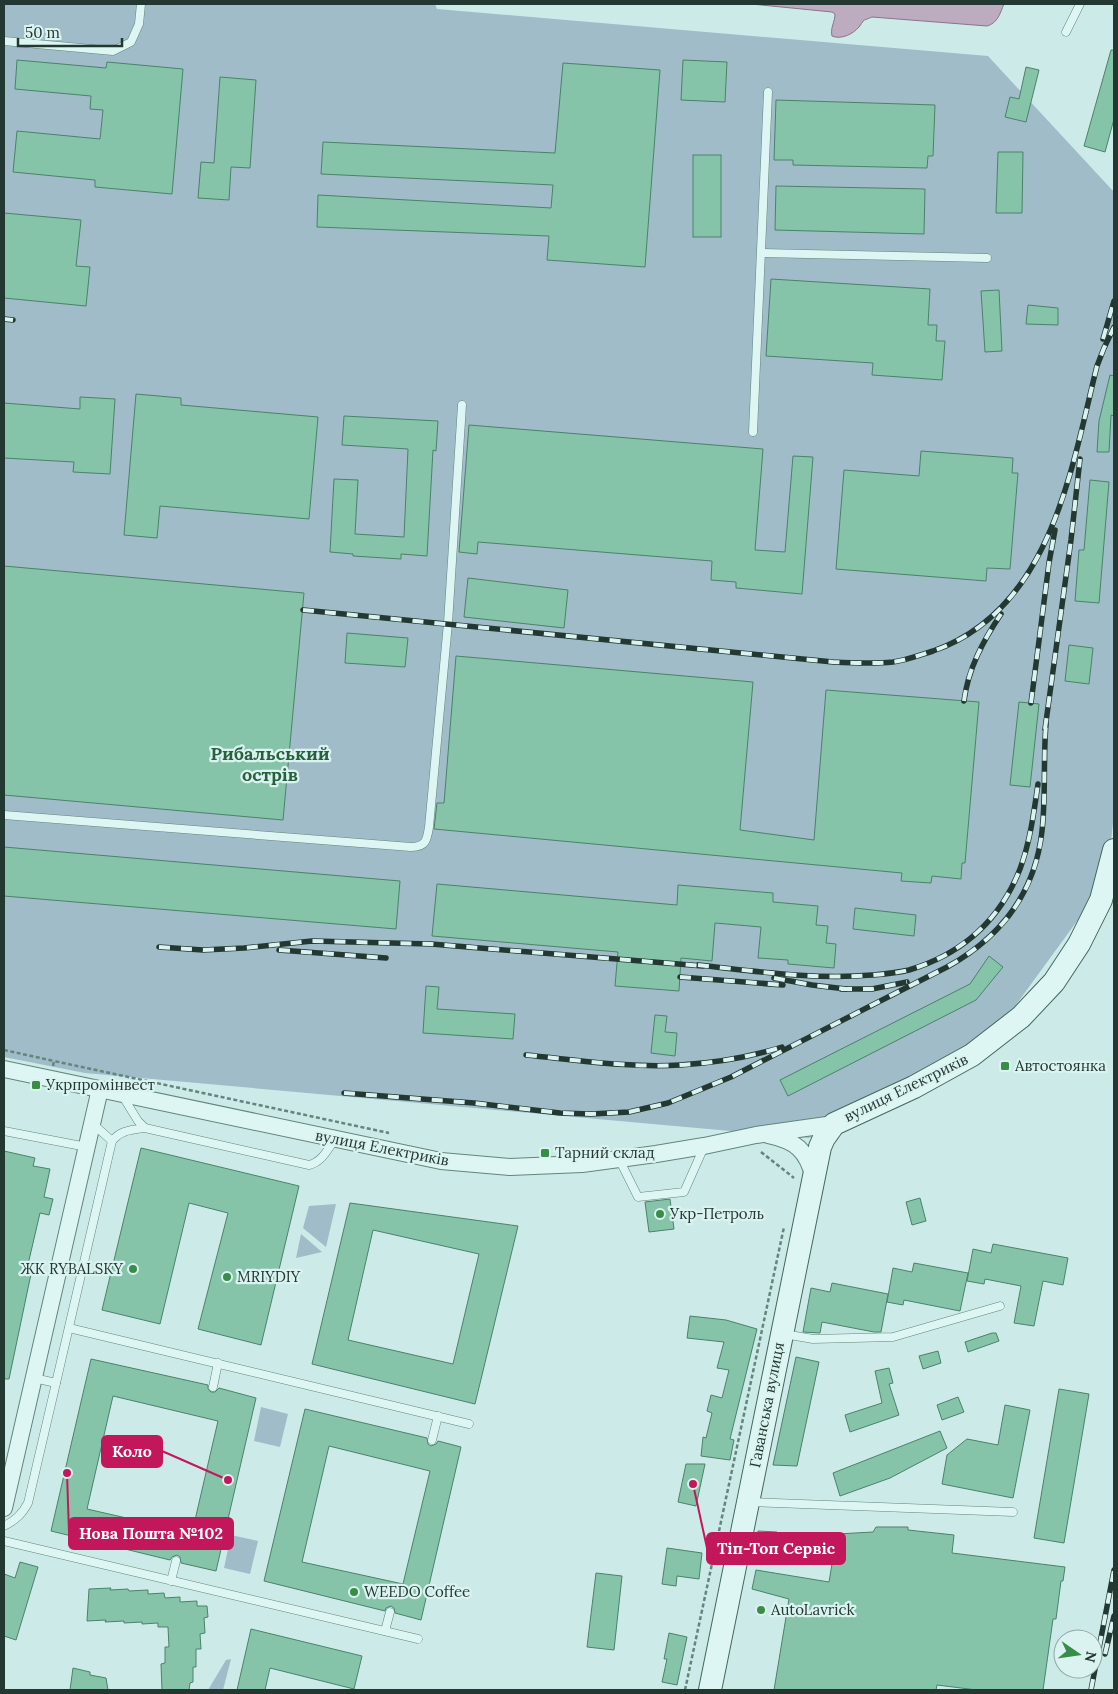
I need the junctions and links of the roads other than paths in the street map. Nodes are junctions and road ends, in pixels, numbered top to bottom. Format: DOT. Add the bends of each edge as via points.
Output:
graph roads {
  1 [pos="141,4"];
  2 [pos="1080,4"];
  3 [pos="1066,32"];
  4 [pos="4,41"];
  5 [pos="4,48"];
  6 [pos="768,92"];
  7 [pos="762,253"];
  8 [pos="987,258"];
  9 [pos="462,405"];
  10 [pos="753,432"];
  11 [pos="4,815"];
  12 [pos="1114,850"];
  13 [pos="4,1069"];
  14 [pos="100,1089"];
  15 [pos="121,1093"];
  16 [pos="92,1123"];
  17 [pos="834,1124"];
  18 [pos="145,1128"];
  19 [pos="4,1130"];
  20 [pos="764,1134"];
  21 [pos="335,1139"];
  22 [pos="112,1141"];
  23 [pos="704,1146"];
  24 [pos="87,1148"];
  25 [pos="619,1159"];
  26 [pos="814,1178"];
  27 [pos="1000,1306"];
  28 [pos="69,1328"];
  29 [pos="781,1333"];
  30 [pos="218,1363"];
  31 [pos="34,1378"];
  32 [pos="56,1382"];
  33 [pos="212,1387"];
  34 [pos="438,1416"];
  35 [pos="469,1424"];
  36 [pos="432,1440"];
  37 [pos="748,1502"];
  38 [pos="4,1508"];
  39 [pos="1013,1512"];
  40 [pos="4,1526"];
  41 [pos="4,1541"];
  42 [pos="176,1561"];
  43 [pos="171,1580"];
  44 [pos="390,1612"];
  45 [pos="385,1631"];
  46 [pos="418,1639"];
  47 [pos="710,1690"];
  1 -- 4 [label="lane" via="139,24 131,42 113,52"];
  2 -- 3 [label="lane"];
  4 -- 5 [label="lane"];
  6 -- 7 [label="lane"];
  7 -- 8 [label="lane"];
  7 -- 10 [label="lane"];
  9 -- 11 [label="lane" via="448,623 429,827 424,844 411,847"];
  12 -- 17 [label="street, вулиця Електриків" via="1101,900 1079,944 1054,982 1021,1016 972,1055"];
  13 -- 14 [label="street, вулиця Електриків"];
  14 -- 15 [label="street, вулиця Електриків"];
  14 -- 16 [label="street"];
  15 -- 18 [label="lane"];
  15 -- 21 [label="street, вулиця Електриків"];
  16 -- 22 [label="lane"];
  16 -- 24 [label="street"];
  17 -- 20 [label="street, вулиця Електриків"];
  17 -- 26 [label="street, Гаванська вулиця" via="820,1147"];
  18 -- 21 [label="lane" via="309,1165 316,1164"];
  18 -- 22 [label="lane" via="125,1130"];
  19 -- 24 [label="lane"];
  20 -- 23 [label="street, вулиця Електриків"];
  20 -- 26 [label="street, вулиця Електриків" via="798,1147 808,1159"];
  21 -- 25 [label="street, вулиця Електриків" via="441,1161 510,1167"];
  22 -- 28 [label="lane"];
  23 -- 25 [label="street, вулиця Електриків"];
  23 -- 25 [label="lane" via="684,1192 638,1198"];
  24 -- 31 [label="street"];
  26 -- 29 [label="street, Гаванська вулиця"];
  27 -- 29 [label="lane" via="893,1336 813,1339"];
  28 -- 30 [label="lane"];
  28 -- 32 [label="lane"];
  29 -- 37 [label="street, Гаванська вулиця"];
  30 -- 33 [label="lane"];
  30 -- 34 [label="lane"];
  31 -- 32 [label="lane"];
  31 -- 38 [label="street"];
  32 -- 40 [label="lane" via="28,1503 14,1521"];
  34 -- 35 [label="lane"];
  34 -- 36 [label="lane"];
  37 -- 39 [label="lane"];
  37 -- 47 [label="street, Гаванська вулиця"];
  41 -- 43 [label="lane"];
  42 -- 43 [label="lane"];
  43 -- 45 [label="lane"];
  44 -- 45 [label="lane"];
  45 -- 46 [label="lane"];
}
